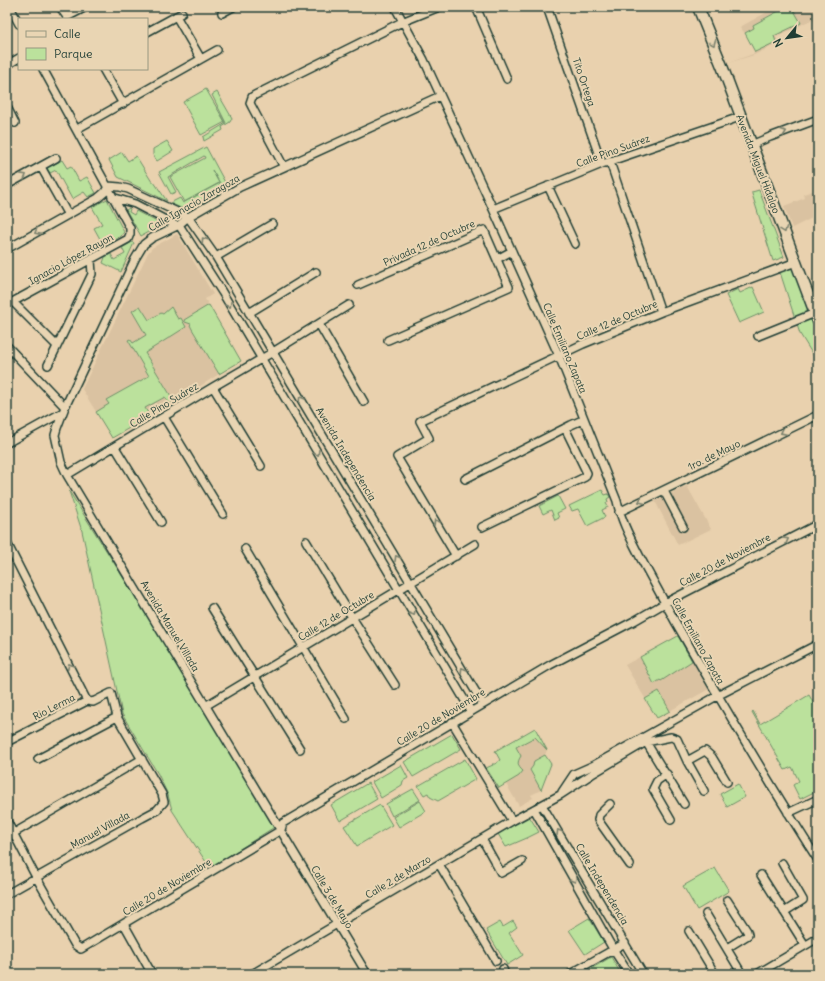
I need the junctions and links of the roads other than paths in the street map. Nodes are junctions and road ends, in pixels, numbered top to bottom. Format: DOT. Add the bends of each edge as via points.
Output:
graph roads {
  1 [pos="10,7"];
  2 [pos="60,7"];
  3 [pos="86,7"];
  4 [pos="233,7"];
  5 [pos="395,7"];
  6 [pos="439,7"];
  7 [pos="476,7"];
  8 [pos="547,7"];
  9 [pos="698,7"];
  10 [pos="222,12"];
  11 [pos="18,22"];
  12 [pos="402,22"];
  13 [pos="148,31"];
  14 [pos="217,50"];
  15 [pos="18,59"];
  16 [pos="201,59"];
  17 [pos="7,65"];
  18 [pos="44,70"];
  19 [pos="105,70"];
  20 [pos="507,79"];
  21 [pos="440,96"];
  22 [pos="123,104"];
  23 [pos="7,107"];
  24 [pos="740,117"];
  25 [pos="818,119"];
  26 [pos="15,123"];
  27 [pos="77,130"];
  28 [pos="751,145"];
  29 [pos="56,158"];
  30 [pos="610,162"];
  31 [pos="602,164"];
  32 [pos="284,166"];
  33 [pos="41,167"];
  34 [pos="7,185"];
  35 [pos="108,186"];
  36 [pos="548,186"];
  37 [pos="139,194"];
  38 [pos="98,198"];
  39 [pos="114,198"];
  40 [pos="135,204"];
  41 [pos="162,206"];
  42 [pos="493,209"];
  43 [pos="68,215"];
  44 [pos="157,216"];
  45 [pos="188,218"];
  46 [pos="272,224"];
  47 [pos="178,225"];
  48 [pos="575,244"];
  49 [pos="7,249"];
  50 [pos="512,251"];
  51 [pos="216,257"];
  52 [pos="497,259"];
  53 [pos="91,260"];
  54 [pos="796,262"];
  55 [pos="316,272"];
  56 [pos="358,285"];
  57 [pos="232,286"];
  58 [pos="222,292"];
  59 [pos="10,303"];
  60 [pos="349,305"];
  61 [pos="661,312"];
  62 [pos="249,313"];
  63 [pos="816,317"];
  64 [pos="319,324"];
  65 [pos="758,336"];
  66 [pos="388,340"];
  67 [pos="7,346"];
  68 [pos="57,346"];
  69 [pos="273,352"];
  70 [pos="559,356"];
  71 [pos="261,360"];
  72 [pos="48,364"];
  73 [pos="213,387"];
  74 [pos="364,402"];
  75 [pos="64,410"];
  76 [pos="818,415"];
  77 [pos="164,417"];
  78 [pos="586,424"];
  79 [pos="57,428"];
  80 [pos="565,428"];
  81 [pos="7,443"];
  82 [pos="115,447"];
  83 [pos="340,464"];
  84 [pos="261,466"];
  85 [pos="329,472"];
  86 [pos="67,475"];
  87 [pos="466,479"];
  88 [pos="664,491"];
  89 [pos="619,512"];
  90 [pos="222,514"];
  91 [pos="161,522"];
  92 [pos="818,524"];
  93 [pos="482,527"];
  94 [pos="683,527"];
  95 [pos="306,541"];
  96 [pos="7,543"];
  97 [pos="475,544"];
  98 [pos="245,549"];
  99 [pos="456,556"];
  100 [pos="411,582"];
  101 [pos="399,589"];
  102 [pos="665,603"];
  103 [pos="212,608"];
  104 [pos="353,619"];
  105 [pos="818,644"];
  106 [pos="304,647"];
  107 [pos="254,677"];
  108 [pos="395,685"];
  109 [pos="717,696"];
  110 [pos="88,701"];
  111 [pos="483,704"];
  112 [pos="207,706"];
  113 [pos="471,711"];
  114 [pos="117,717"];
  115 [pos="346,719"];
  116 [pos="452,722"];
  117 [pos="7,742"];
  118 [pos="646,742"];
  119 [pos="300,749"];
  120 [pos="38,759"];
  121 [pos="142,759"];
  122 [pos="687,761"];
  123 [pos="667,774"];
  124 [pos="727,782"];
  125 [pos="704,791"];
  126 [pos="557,797"];
  127 [pos="818,799"];
  128 [pos="610,804"];
  129 [pos="684,804"];
  130 [pos="542,805"];
  131 [pos="534,809"];
  132 [pos="788,813"];
  133 [pos="671,820"];
  134 [pos="7,821"];
  135 [pos="512,821"];
  136 [pos="281,830"];
  137 [pos="14,833"];
  138 [pos="482,839"];
  139 [pos="818,860"];
  140 [pos="522,861"];
  141 [pos="782,863"];
  142 [pos="439,864"];
  143 [pos="630,865"];
  144 [pos="761,875"];
  145 [pos="36,877"];
  146 [pos="594,891"];
  147 [pos="7,894"];
  148 [pos="584,897"];
  149 [pos="727,900"];
  150 [pos="784,912"];
  151 [pos="706,914"];
  152 [pos="124,924"];
  153 [pos="337,925"];
  154 [pos="689,930"];
  155 [pos="818,939"];
  156 [pos="625,943"];
  157 [pos="804,945"];
  158 [pos="727,948"];
  159 [pos="613,949"];
  160 [pos="496,961"];
  161 [pos="769,967"];
  162 [pos="152,974"];
  163 [pos="252,974"];
  164 [pos="367,974"];
  165 [pos="570,974"];
  166 [pos="629,974"];
  167 [pos="643,974"];
  168 [pos="715,974"];
  169 [pos="742,974"];
  170 [pos="757,974"];
  171 [pos="773,974"];
  1 -- 11 [label="street"];
  2 -- 3 [label="street" via="67,17"];
  4 -- 10 [label="street"];
  5 -- 12 [label="street, Calle Emiliano Zapata"];
  6 -- 12 [label="street"];
  7 -- 20 [label="street"];
  8 -- 31 [label="street, Tito Ortega"];
  9 -- 24 [label="main road, Avenida Miguel Hidalgo, one-way"];
  12 -- 21 [label="street, Calle Emiliano Zapata" via="424,60"];
  12 -- 32 [label="street" via="252,98 250,103"];
  13 -- 16 [label="street" via="179,15"];
  14 -- 16 [label="street"];
  15 -- 17 [label="street"];
  16 -- 22 [label="street"];
  18 -- 27 [label="street, Ignacio López Rayon"];
  19 -- 22 [label="street"];
  21 -- 32 [label="street, Calle Ignacio Zaragoza"];
  21 -- 42 [label="street, Calle Emiliano Zapata"];
  22 -- 27 [label="street"];
  23 -- 26 [label="street"];
  24 -- 28 [label="main road, Avenida Miguel Hidalgo"];
  24 -- 30 [label="street, Calle Pino Suárez"];
  28 -- 25 [label="street, one-way"];
  27 -- 35 [label="street, Ignacio López Rayon"];
  28 -- 54 [label="main road, Avenida Miguel Hidalgo, one-way"];
  29 -- 33 [label="street"];
  30 -- 31 [label="street, Calle Pino Suárez"];
  30 -- 61 [label="street"];
  31 -- 36 [label="street, Calle Pino Suárez"];
  32 -- 45 [label="street, Calle Ignacio Zaragoza" via="240,187"];
  34 -- 33 [label="street, one-way"];
  33 -- 43 [label="street"];
  35 -- 37 [label="street" via="120,187"];
  35 -- 38 [label="street"];
  35 -- 39 [label="street, Ignacio López Rayon"];
  36 -- 42 [label="street, Calle Pino Suárez"];
  36 -- 48 [label="street"];
  37 -- 40 [label="street"];
  37 -- 41 [label="street"];
  38 -- 39 [label="street" via="108,195"];
  38 -- 43 [label="street"];
  39 -- 40 [label="street"];
  39 -- 53 [label="street, Ignacio López Rayon" via="130,228 130,234 128,239"];
  40 -- 44 [label="street"];
  41 -- 44 [label="street"];
  41 -- 45 [label="street"];
  42 -- 50 [label="street, Calle Emiliano Zapata"];
  43 -- 49 [label="street, one-way"];
  44 -- 47 [label="street"];
  45 -- 47 [label="street, Calle Ignacio Zaragoza"];
  51 -- 45 [label="street, Avenida Independencia, one-way"];
  46 -- 51 [label="street"];
  47 -- 58 [label="street"];
  47 -- 75 [label="street, Calle Ignacio Zaragoza" via="144,244"];
  50 -- 52 [label="street"];
  50 -- 70 [label="street, Calle Emiliano Zapata"];
  51 -- 57 [label="street, Avenida Independencia"];
  52 -- 56 [label="street, Privada 12 de Octubre" via="484,230"];
  52 -- 66 [label="street, Privada 12 de Octubre" via="509,287"];
  53 -- 59 [label="street, Ignacio López Rayon"];
  53 -- 68 [label="street" via="92,274"];
  54 -- 61 [label="street, Calle 12 de Octubre"];
  54 -- 63 [label="main road, Avenida Miguel Hidalgo"];
  55 -- 62 [label="street"];
  57 -- 58 [label="street"];
  57 -- 62 [label="street, Avenida Independencia"];
  58 -- 71 [label="street, one-way"];
  59 -- 68 [label="street, Ignacio López Rayon"];
  60 -- 64 [label="street, Calle Pino Suárez"];
  61 -- 70 [label="street, Calle 12 de Octubre"];
  62 -- 69 [label="street, Avenida Independencia"];
  63 -- 65 [label="street"];
  64 -- 69 [label="street, Calle Pino Suárez"];
  64 -- 74 [label="street"];
  67 -- 75 [label="street"];
  68 -- 72 [label="street"];
  69 -- 71 [label="street, Calle Pino Suárez"];
  83 -- 69 [label="street, Avenida Independencia, one-way"];
  70 -- 78 [label="street, Calle Emiliano Zapata"];
  99 -- 70 [label="street, Calle 12 de Octubre, one-way" via="397,457 429,438 420,422 428,417"];
  71 -- 73 [label="street, Calle Pino Suárez"];
  71 -- 85 [label="street, one-way"];
  73 -- 77 [label="street, Calle Pino Suárez"];
  73 -- 84 [label="street"];
  75 -- 79 [label="street, Calle Ignacio Zaragoza"];
  75 -- 81 [label="street"];
  76 -- 88 [label="street, 1ro. de Mayo, one-way"];
  77 -- 82 [label="street, Calle Pino Suárez"];
  77 -- 90 [label="street"];
  78 -- 80 [label="street" via="580,421"];
  78 -- 89 [label="street, Calle Emiliano Zapata"];
  79 -- 86 [label="street, Avenida Manuel Villada" via="55,435 61,462"];
  80 -- 87 [label="street"];
  80 -- 93 [label="street" via="587,473 585,477"];
  82 -- 86 [label="street, Calle Pino Suárez"];
  82 -- 91 [label="street"];
  83 -- 85 [label="street"];
  100 -- 83 [label="street, Avenida Independencia, one-way"];
  85 -- 101 [label="street"];
  86 -- 112 [label="street, Avenida Manuel Villada"];
  88 -- 89 [label="street, 1ro. de Mayo, one-way"];
  88 -- 94 [label="street"];
  89 -- 102 [label="street, Calle Emiliano Zapata"];
  102 -- 92 [label="street, Calle 20 de Noviembre, one-way"];
  95 -- 104 [label="street"];
  110 -- 96 [label="street, one-way"];
  97 -- 99 [label="street, Calle 12 de Octubre"];
  98 -- 106 [label="street"];
  99 -- 100 [label="street, Calle 12 de Octubre"];
  100 -- 101 [label="street, Calle 12 de Octubre"];
  111 -- 100 [label="street, Avenida Independencia, one-way"];
  101 -- 104 [label="street, Calle 12 de Octubre"];
  101 -- 113 [label="street, one-way"];
  102 -- 109 [label="street, Calle Emiliano Zapata"];
  102 -- 111 [label="street, Calle 20 de Noviembre"];
  103 -- 107 [label="street"];
  104 -- 106 [label="street, Calle 12 de Octubre"];
  104 -- 108 [label="street"];
  105 -- 109 [label="street, Calle 2 de Marzo"];
  106 -- 107 [label="street, Calle 12 de Octubre"];
  106 -- 115 [label="street"];
  107 -- 112 [label="street, Calle 12 de Octubre"];
  107 -- 119 [label="street"];
  109 -- 126 [label="street, Calle 2 de Marzo" via="574,774"];
  109 -- 132 [label="street, Calle Emiliano Zapata"];
  110 -- 114 [label="street, Rio Lerma" via="93,702 111,693"];
  110 -- 117 [label="street, Rio Lerma"];
  111 -- 113 [label="street, Calle 20 de Noviembre"];
  112 -- 136 [label="street, Avenida Manuel Villada"];
  113 -- 116 [label="street, Calle 20 de Noviembre"];
  114 -- 120 [label="street"];
  114 -- 121 [label="street"];
  116 -- 135 [label="street"];
  116 -- 136 [label="street, Calle 20 de Noviembre" via="283,823"];
  118 -- 122 [label="street" via="674,737 680,742"];
  118 -- 123 [label="street"];
  118 -- 126 [label="street"];
  121 -- 137 [label="street"];
  121 -- 145 [label="street, Manuel Villada" via="164,802 156,810"];
  122 -- 124 [label="street" via="705,751 712,757"];
  122 -- 125 [label="street"];
  123 -- 129 [label="street"];
  123 -- 133 [label="street" via="657,781 653,789"];
  126 -- 130 [label="street, Calle 2 de Marzo"];
  127 -- 132 [label="street"];
  128 -- 143 [label="street" via="599,815 598,820"];
  130 -- 131 [label="street, Calle 2 de Marzo"];
  146 -- 130 [label="street, Calle Independencia, one-way"];
  131 -- 135 [label="street, Calle 2 de Marzo"];
  131 -- 148 [label="street, one-way"];
  132 -- 139 [label="street, Calle Emiliano Zapata"];
  134 -- 137 [label="street"];
  135 -- 138 [label="street, Calle 2 de Marzo"];
  136 -- 152 [label="street, Calle 20 de Noviembre"];
  136 -- 153 [label="street, Calle 3 de Mayo"];
  137 -- 145 [label="street"];
  138 -- 140 [label="street" via="501,873"];
  138 -- 142 [label="street, Calle 2 de Marzo"];
  141 -- 150 [label="street" via="802,900"];
  142 -- 153 [label="street, Calle 2 de Marzo"];
  142 -- 160 [label="street"];
  144 -- 150 [label="street"];
  145 -- 147 [label="street, Manuel Villada"];
  145 -- 152 [label="street, Calle 20 de Noviembre" via="75,945 82,949"];
  146 -- 148 [label="street"];
  146 -- 156 [label="street, Calle Independencia"];
  148 -- 159 [label="street"];
  149 -- 158 [label="street" via="748,935"];
  150 -- 157 [label="street"];
  151 -- 158 [label="street"];
  152 -- 162 [label="street"];
  153 -- 163 [label="street, Calle 2 de Marzo"];
  153 -- 164 [label="street, Calle 3 de Mayo"];
  154 -- 168 [label="street"];
  155 -- 157 [label="street"];
  156 -- 159 [label="street"];
  156 -- 167 [label="street, Calle Independencia"];
  157 -- 161 [label="street"];
  158 -- 169 [label="street"];
  159 -- 165 [label="street"];
  159 -- 166 [label="street"];
  161 -- 170 [label="street"];
  161 -- 171 [label="street"];
}
